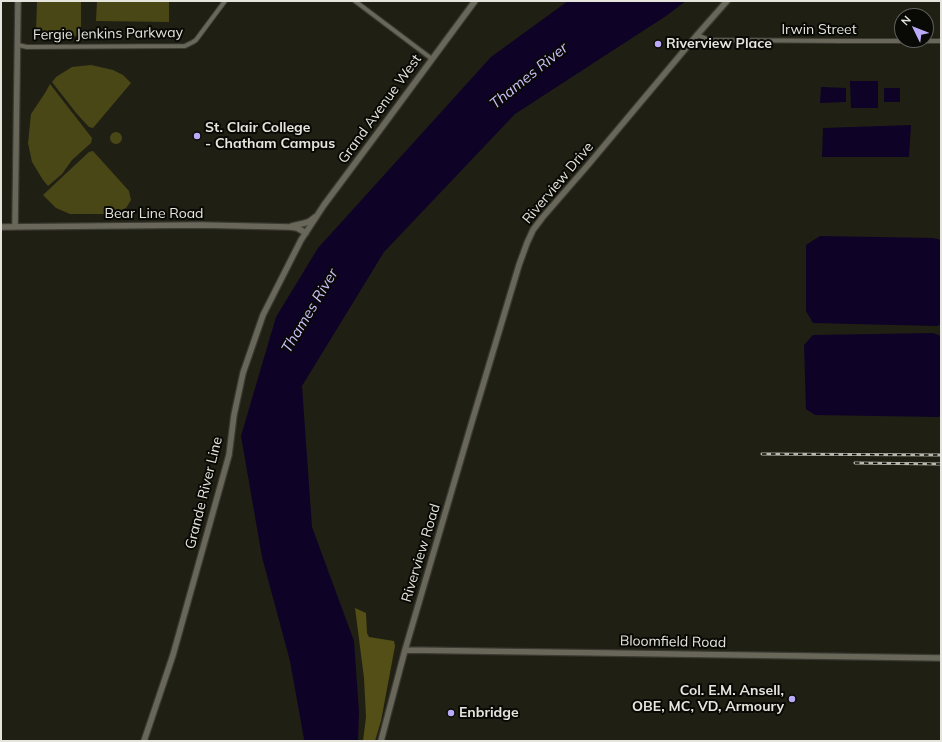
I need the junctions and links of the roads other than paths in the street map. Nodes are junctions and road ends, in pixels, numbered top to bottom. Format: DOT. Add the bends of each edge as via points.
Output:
graph roads {
  1 [pos="18,1"];
  2 [pos="225,1"];
  3 [pos="355,1"];
  4 [pos="475,1"];
  5 [pos="728,1"];
  6 [pos="698,35"];
  7 [pos="941,41"];
  8 [pos="18,46"];
  9 [pos="432,59"];
  10 [pos="320,211"];
  11 [pos="1,227"];
  12 [pos="15,227"];
  13 [pos="290,227"];
  14 [pos="306,233"];
  15 [pos="460,463"];
  16 [pos="405,650"];
  17 [pos="941,658"];
  18 [pos="144,741"];
  19 [pos="381,741"];
  1 -- 8 [label="main road"];
  2 -- 8 [label="street, Fergie Jenkins Parkway" via="196,40 185,46"];
  3 -- 9 [label="street"];
  4 -- 9 [label="main road, Grand Avenue West"];
  5 -- 6 [label="main road, Riverview Drive"];
  6 -- 7 [label="street, Irwin Street" via="710,40"];
  6 -- 15 [label="main road, Riverview Drive" via="531,233 522,255"];
  8 -- 12 [label="main road"];
  9 -- 10 [label="main road, Grand Avenue West"];
  10 -- 13 [label="main road" via="310,221"];
  10 -- 14 [label="main road, Grand Avenue West"];
  11 -- 12 [label="main road, Bear Line Road"];
  12 -- 13 [label="main road, Bear Line Road"];
  13 -- 14 [label="main road, Bear Line Road"];
  14 -- 18 [label="main road, Grande River Line" via="263,315 243,373 229,455 173,655"];
  15 -- 16 [label="main road, Riverview Road"];
  16 -- 17 [label="main road, Bloomfield Road"];
  16 -- 19 [label="main road, Riverview Road"];
}
